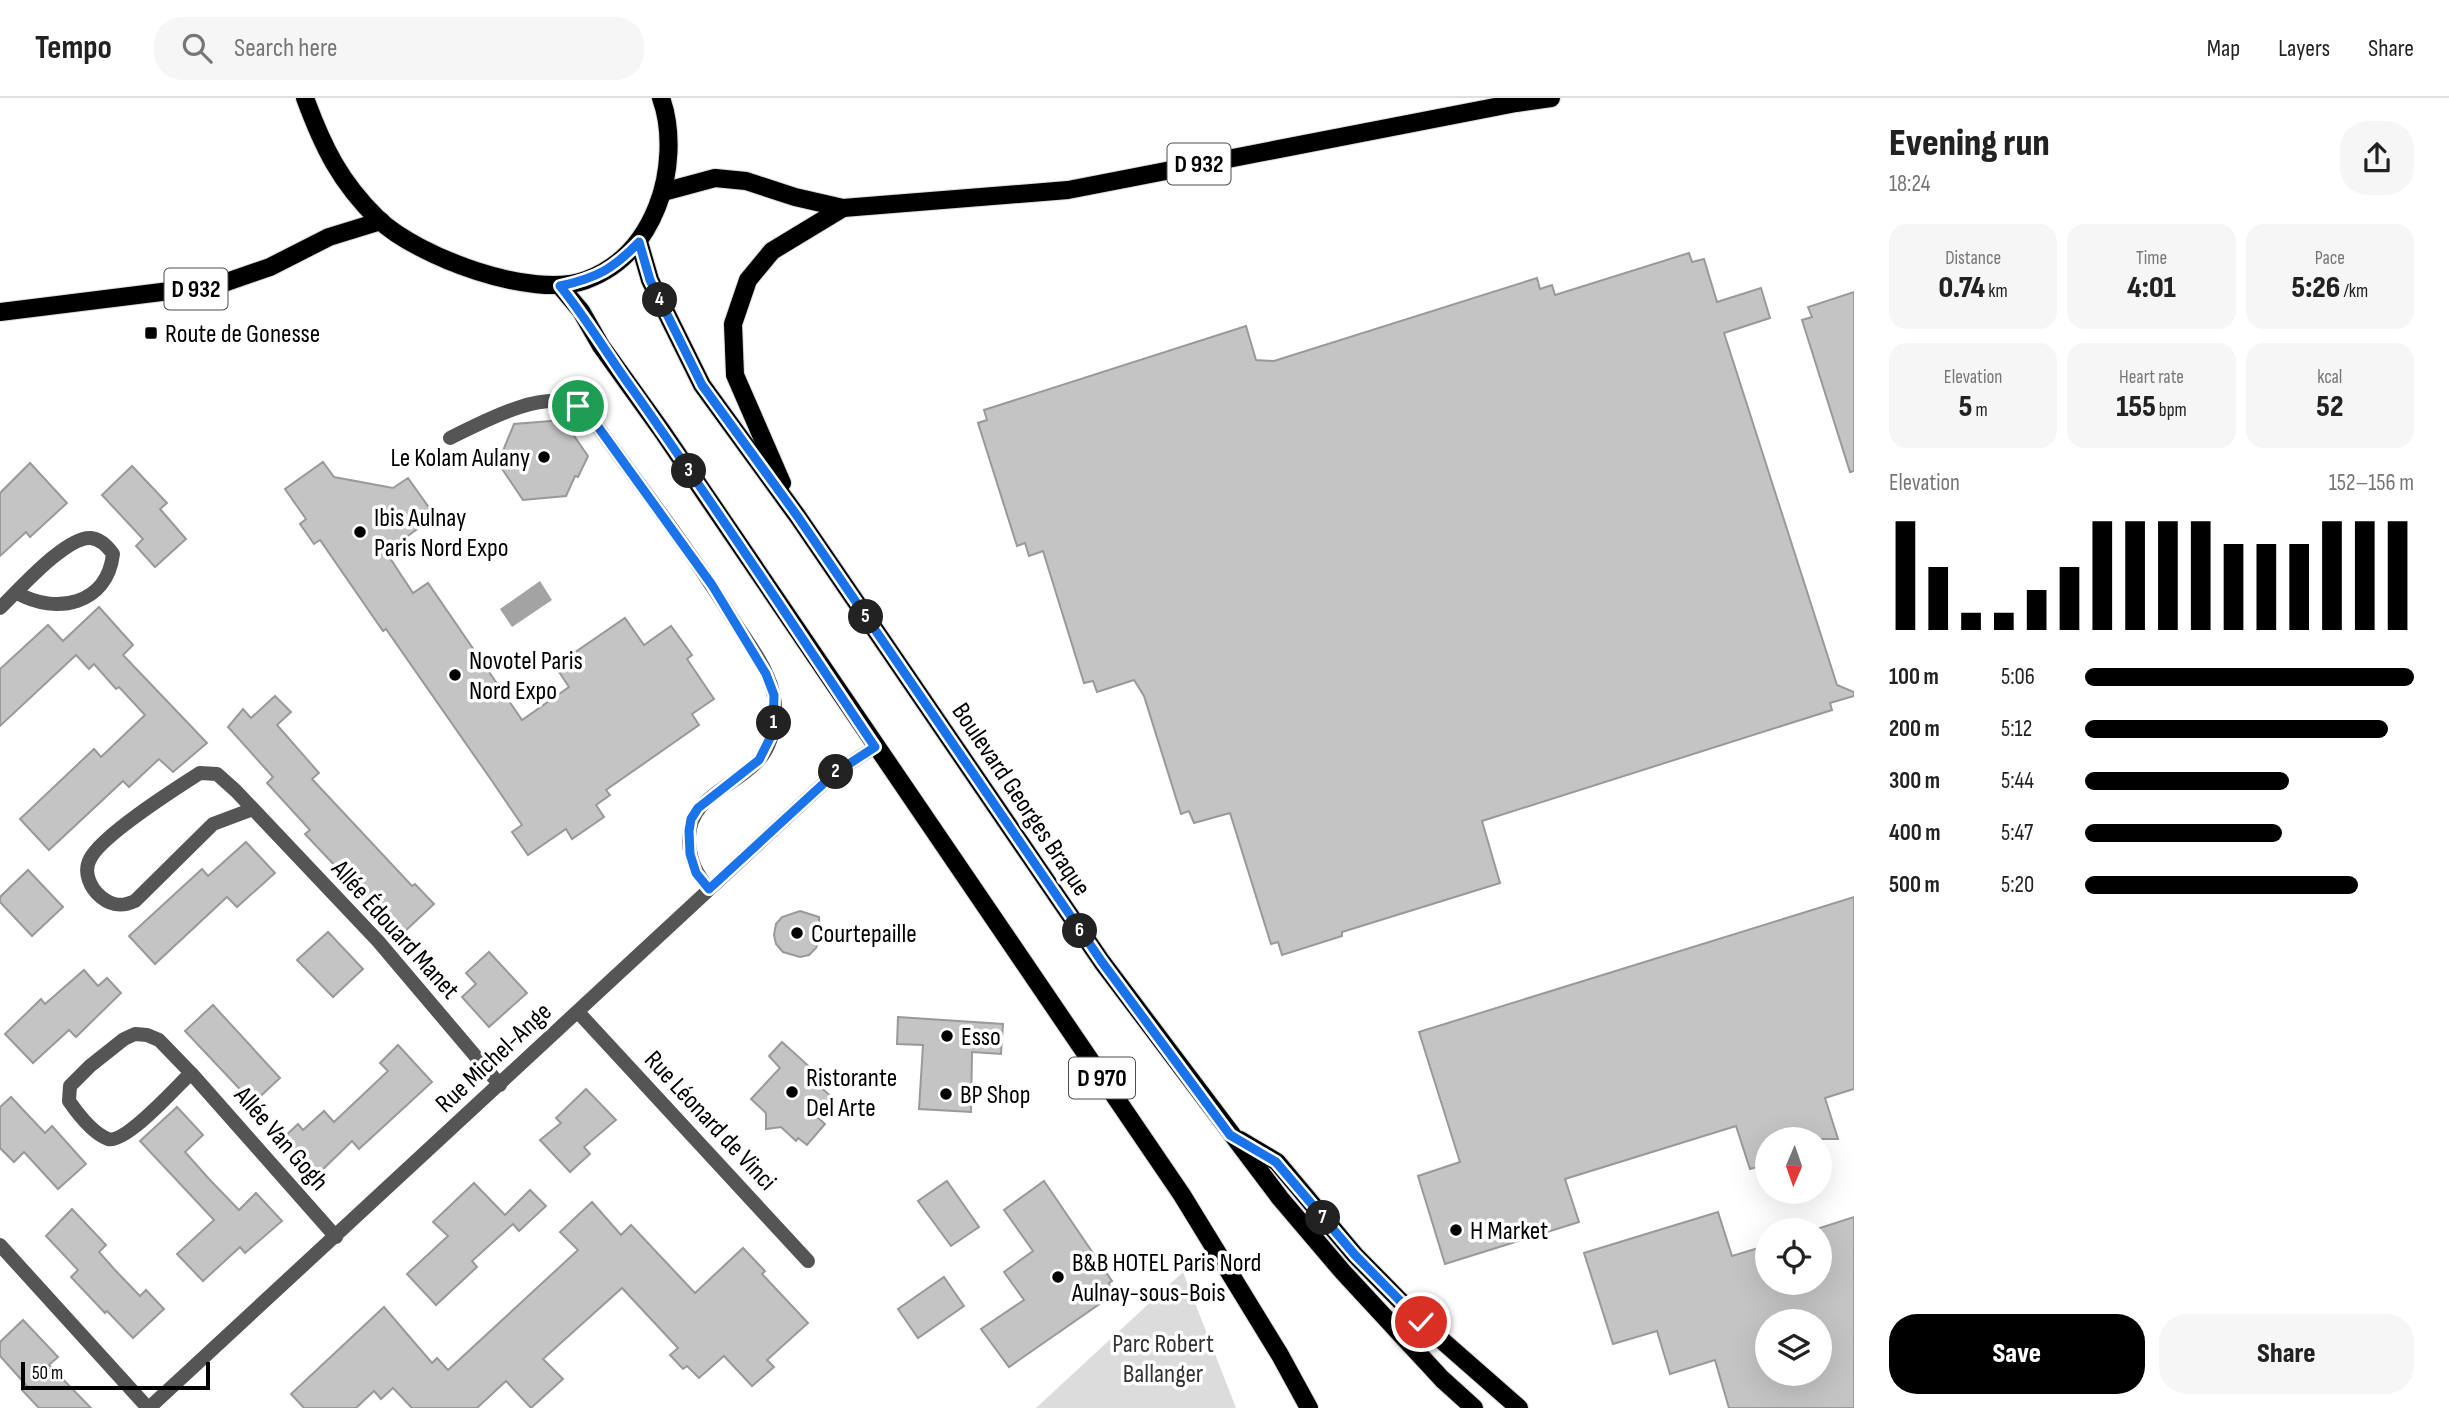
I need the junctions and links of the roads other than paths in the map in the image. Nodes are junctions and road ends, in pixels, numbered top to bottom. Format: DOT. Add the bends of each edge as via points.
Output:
graph roads {
  1 [pos="305,98"];
  2 [pos="661,98"];
  3 [pos="1551,98"];
  4 [pos="663,192"];
  5 [pos="843,208"];
  6 [pos="381,222"];
  7 [pos="639,242"];
  8 [pos="560,286"];
  9 [pos="0,312"];
  10 [pos="450,438"];
  11 [pos="798,517"];
  12 [pos="17,593"];
  13 [pos="0,608"];
  14 [pos="875,747"];
  15 [pos="253,809"];
  16 [pos="709,889"];
  17 [pos="578,1012"];
  18 [pos="191,1073"];
  19 [pos="500,1085"];
  20 [pos="1230,1135"];
  21 [pos="335,1237"];
  22 [pos="0,1245"];
  23 [pos="808,1261"];
  24 [pos="149,1408"];
  25 [pos="1309,1408"];
  26 [pos="1474,1408"];
  27 [pos="1519,1408"];
  1 -- 6 [label="main road" via="321,143 352,191"];
  2 -- 4 [label="main road" via="668,158"];
  3 -- 5 [label="main road, D 932" via="1068,190"];
  4 -- 5 [label="main road, D 932" via="715,178 746,181"];
  4 -- 7 [label="main road"];
  5 -- 11 [label="main road" via="772,251 748,280 733,324 735,375"];
  6 -- 8 [label="main road" via="430,253 487,275"];
  6 -- 9 [label="main road, D 932" via="329,237 270,267 218,285"];
  7 -- 8 [label="main road" via="616,265 584,281"];
  7 -- 11 [label="main road, Boulevard Georges Braque / D 970" via="650,280 702,385"];
  8 -- 14 [label="main road, D 970"];
  10 -- 16 [label="street" via="526,406 565,402 578,406 596,424 712,585 766,674 775,715 767,747 759,760 698,808 691,819 690,854 696,873"];
  11 -- 20 [label="main road, Boulevard Georges Braque / D 970" via="1102,962"];
  12 -- 12 [label="street" via="78,540 93,538 113,554 111,568 92,595 72,603 50,604"];
  12 -- 13 [label="street"];
  14 -- 16 [label="street, Rue Michel-Ange" via="835,773"];
  14 -- 25 [label="main road, D 970" via="1182,1195"];
  15 -- 15 [label="street, Allée Édouard Manet" via="216,774 200,773 100,844 88,861 86,876 95,893 108,903 124,906 135,901 213,824"];
  15 -- 19 [label="street, Allée Édouard Manet" via="377,941"];
  16 -- 17 [label="street, Rue Michel-Ange"];
  17 -- 19 [label="street, Rue Michel-Ange"];
  17 -- 23 [label="street, Rue Léonard de Vinci"];
  18 -- 18 [label="street, Allée Van Gogh" via="115,1140 94,1130 69,1101 70,1086 135,1034 159,1040"];
  18 -- 21 [label="street, Allée Van Gogh"];
  19 -- 21 [label="street, Rue Michel-Ange"];
  20 -- 26 [label="main road, Boulevard Georges Braque / D 970" via="1343,1272"];
  20 -- 27 [label="main road" via="1276,1162 1355,1255 1421,1322"];
  21 -- 24 [label="street, Rue Michel-Ange"];
  22 -- 24 [label="street"];
}
